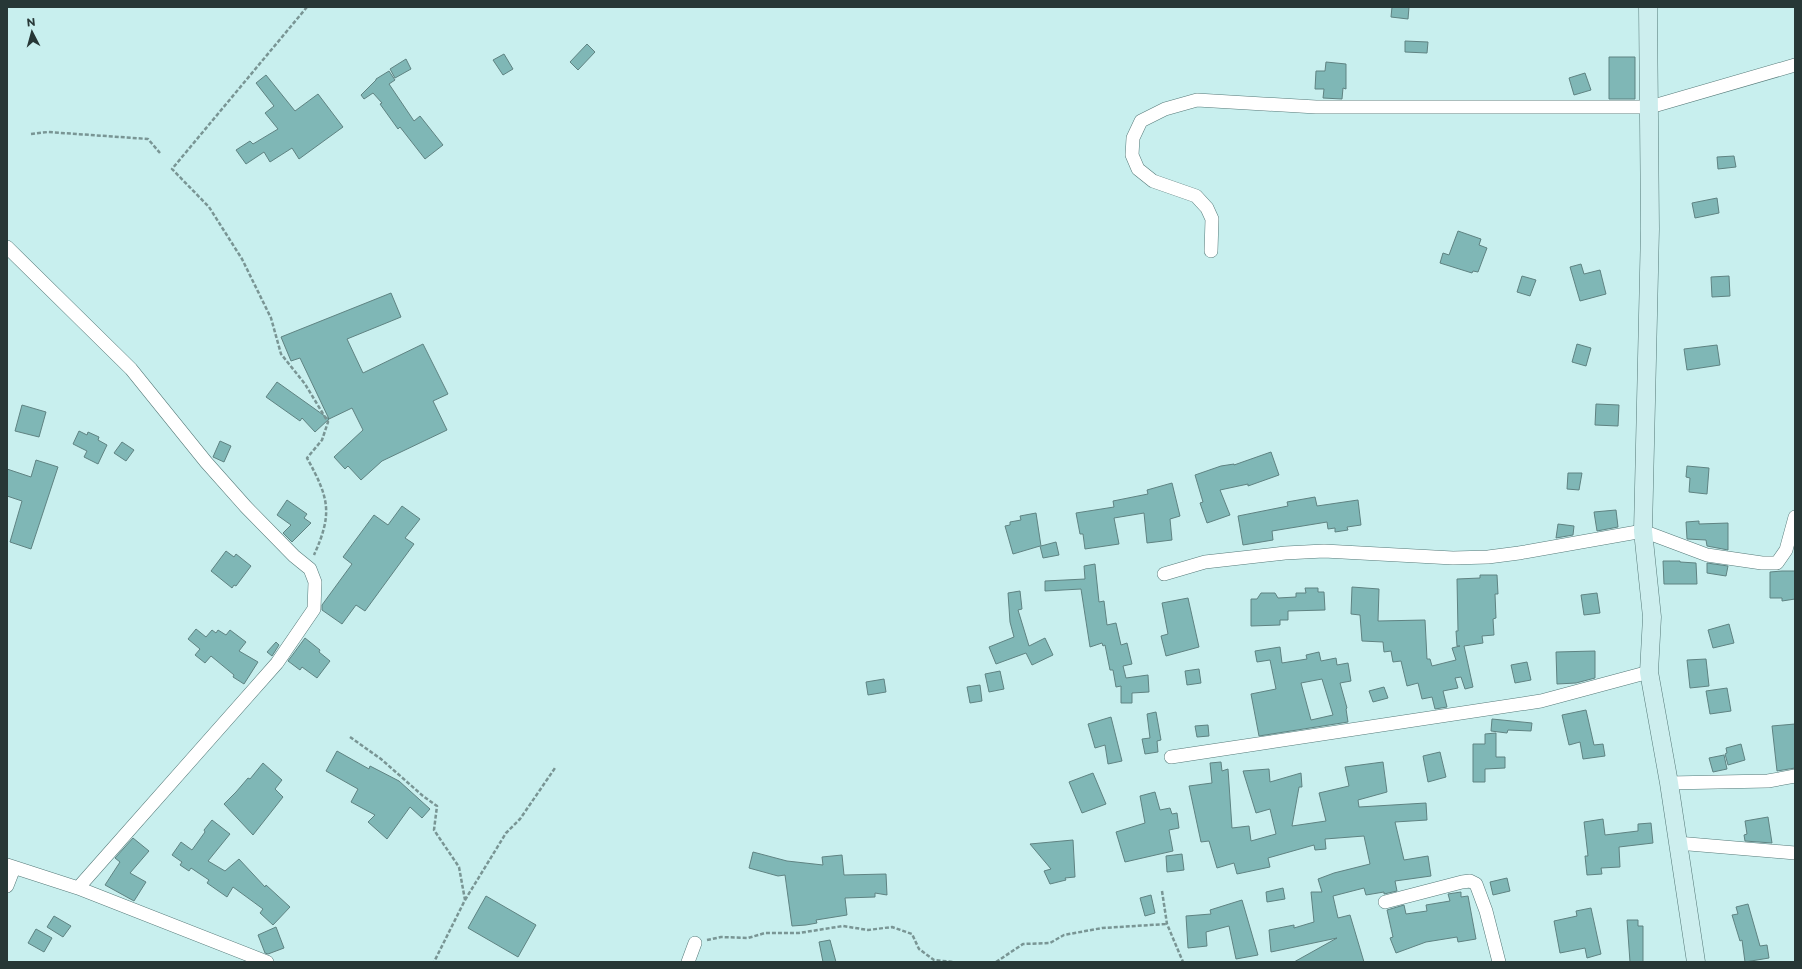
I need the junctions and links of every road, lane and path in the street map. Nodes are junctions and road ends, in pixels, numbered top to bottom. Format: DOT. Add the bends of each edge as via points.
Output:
graph roads {
  1 [pos="307,7"];
  2 [pos="1648,7"];
  3 [pos="1795,65"];
  4 [pos="1650,107"];
  5 [pos="31,134"];
  6 [pos="160,153"];
  7 [pos="7,246"];
  8 [pos="1211,251"];
  9 [pos="1795,517"];
  10 [pos="1643,531"];
  11 [pos="313,558"];
  12 [pos="1164,574"];
  13 [pos="1649,672"];
  14 [pos="350,737"];
  15 [pos="1171,757"];
  16 [pos="555,768"];
  17 [pos="1795,776"];
  18 [pos="1669,782"];
  19 [pos="1677,843"];
  20 [pos="1795,853"];
  21 [pos="10,867"];
  22 [pos="7,886"];
  23 [pos="78,888"];
  24 [pos="1162,891"];
  25 [pos="465,900"];
  26 [pos="1385,902"];
  27 [pos="1167,924"];
  28 [pos="695,943"];
  29 [pos="267,962"];
  30 [pos="434,962"];
  31 [pos="688,962"];
  32 [pos="953,962"];
  33 [pos="996,962"];
  34 [pos="1183,962"];
  35 [pos="1498,962"];
  36 [pos="1696,962"];
  1 -- 11 [label="path" via="172,168 209,207 242,259 271,318 281,354 305,384 328,422 322,440 307,458 317,476 327,507 326,522"];
  2 -- 4 [label="street"];
  3 -- 4 [label="street"];
  4 -- 8 [label="street" via="1316,107 1197,100 1165,109 1141,121 1133,138 1132,155 1138,169 1153,181 1196,196 1207,208 1212,219"];
  4 -- 10 [label="street" via="1650,237"];
  5 -- 6 [label="path" via="48,132 148,139"];
  7 -- 23 [label="street" via="131,368 206,462 246,507 310,569 315,582 314,609 277,663"];
  9 -- 10 [label="street" via="1786,550 1777,562 1762,563 1707,555"];
  10 -- 12 [label="street" via="1488,556 1453,558 1324,551 1285,552 1204,562"];
  10 -- 13 [label="street" via="1652,618"];
  13 -- 15 [label="street" via="1541,702"];
  13 -- 18 [label="street"];
  14 -- 25 [label="path" via="381,759 437,806 434,830 459,867"];
  16 -- 25 [label="path" via="520,819 506,833"];
  17 -- 18 [label="street" via="1768,781"];
  18 -- 19 [label="street"];
  19 -- 20 [label="street"];
  19 -- 36 [label="street"];
  21 -- 22 [label="street"];
  21 -- 23 [label="street"];
  23 -- 29 [label="street"];
  24 -- 27 [label="path"];
  25 -- 30 [label="path"];
  26 -- 35 [label="street" via="1462,882 1473,882 1486,911"];
  27 -- 33 [label="path" via="1102,928 1064,936 1050,943 1023,944"];
  27 -- 34 [label="path"];
  28 -- 31 [label="street"];
  28 -- 32 [label="path" via="721,937 748,938 764,933 799,933 843,926 868,930 892,927 912,934 918,949 934,960"];
}
